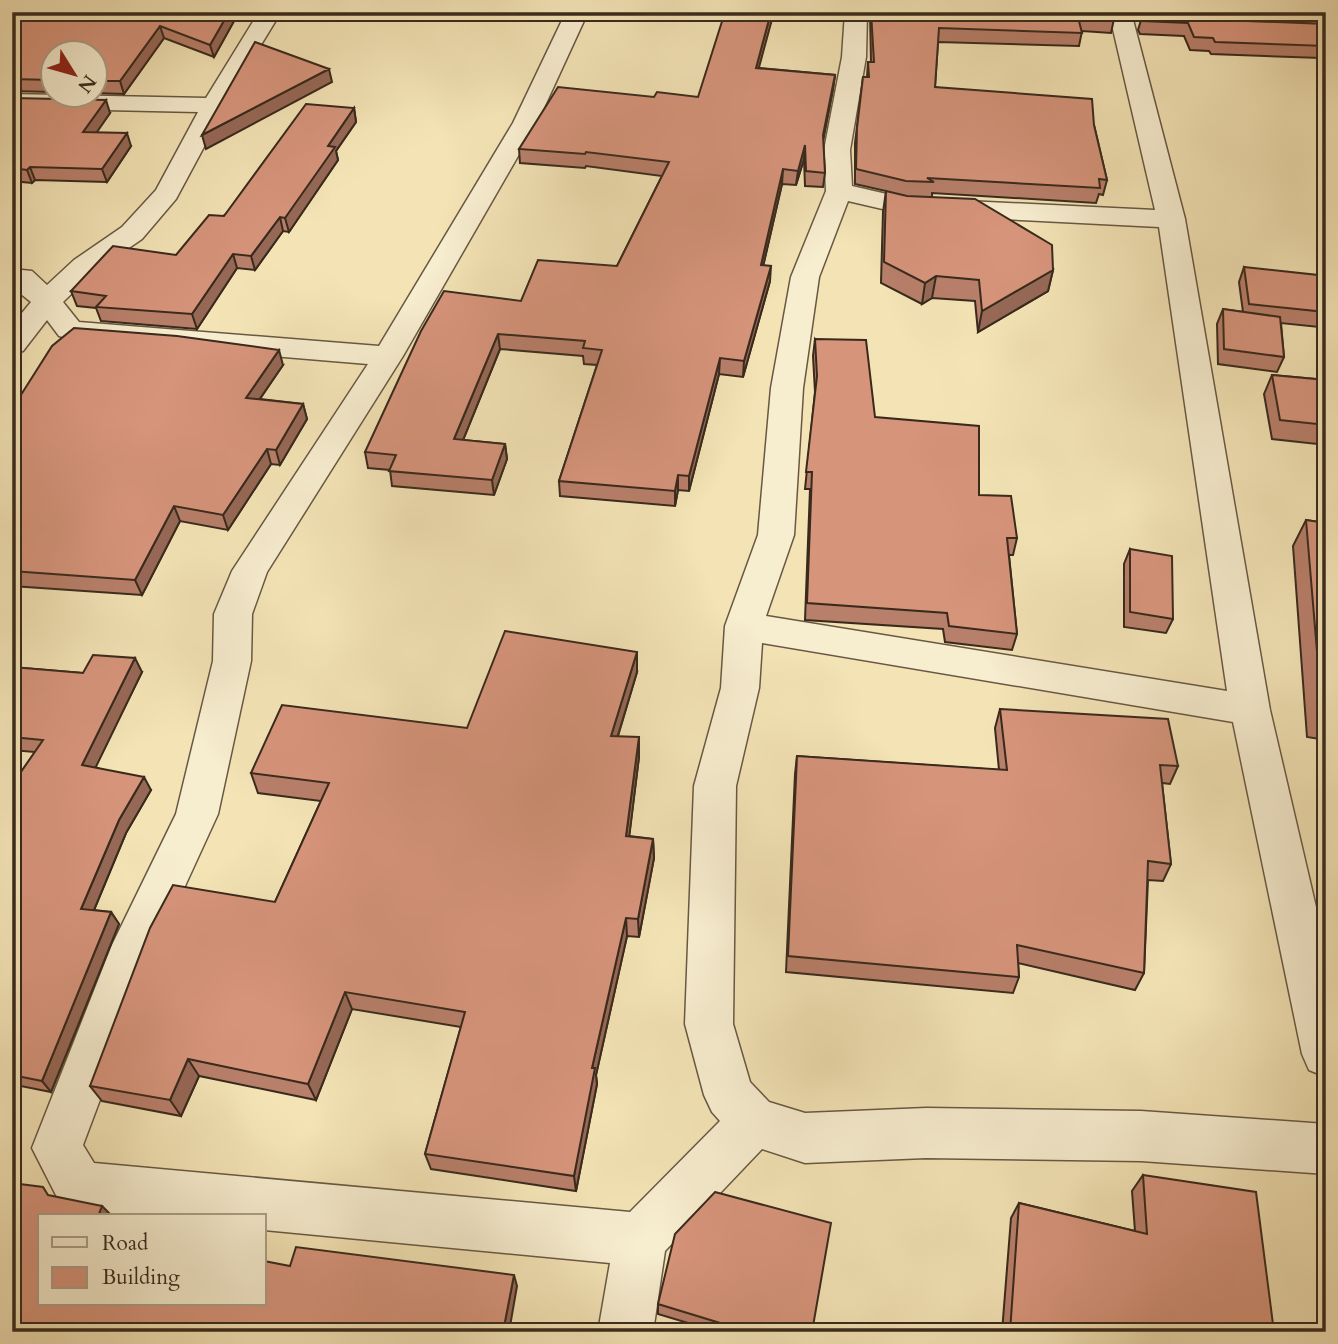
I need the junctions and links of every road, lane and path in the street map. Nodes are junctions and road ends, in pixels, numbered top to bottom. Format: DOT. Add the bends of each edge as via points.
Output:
graph roads {
  1 [pos="270,12"];
  2 [pos="577,12"];
  3 [pos="856,12"];
  4 [pos="1121,18"];
  5 [pos="12,101"];
  6 [pos="215,105"];
  7 [pos="839,191"];
  8 [pos="1171,219"];
  9 [pos="12,278"];
  10 [pos="47,301"];
  11 [pos="12,345"];
  12 [pos="388,356"];
  13 [pos="744,626"];
  14 [pos="1250,710"];
  15 [pos="1326,1054"];
  16 [pos="754,1122"];
  17 [pos="1326,1149"];
  18 [pos="640,1239"];
  19 [pos="625,1332"];
  1 -- 6 [label="street"];
  2 -- 12 [label="street" via="525,123"];
  3 -- 7 [label="street" via="854,57 837,150"];
  4 -- 8 [label="street"];
  5 -- 6 [label="street"];
  6 -- 10 [label="street" via="167,193 132,233 84,266"];
  7 -- 8 [label="street" via="904,206"];
  7 -- 13 [label="street" via="805,277 787,388 776,535"];
  8 -- 14 [label="street"];
  9 -- 10 [label="street" via="22,277"];
  10 -- 11 [label="street"];
  10 -- 12 [label="street" via="70,330"];
  12 -- 18 [label="street" via="250,570 233,614 232,661 197,814 135,945 57,1148 79,1187"];
  13 -- 14 [label="street"];
  13 -- 16 [label="street" via="740,688 715,786 709,1024 729,1095"];
  14 -- 15 [label="street"];
  16 -- 17 [label="street" via="805,1138 926,1133 1141,1136"];
  16 -- 18 [label="street"];
  18 -- 19 [label="street"];
}
